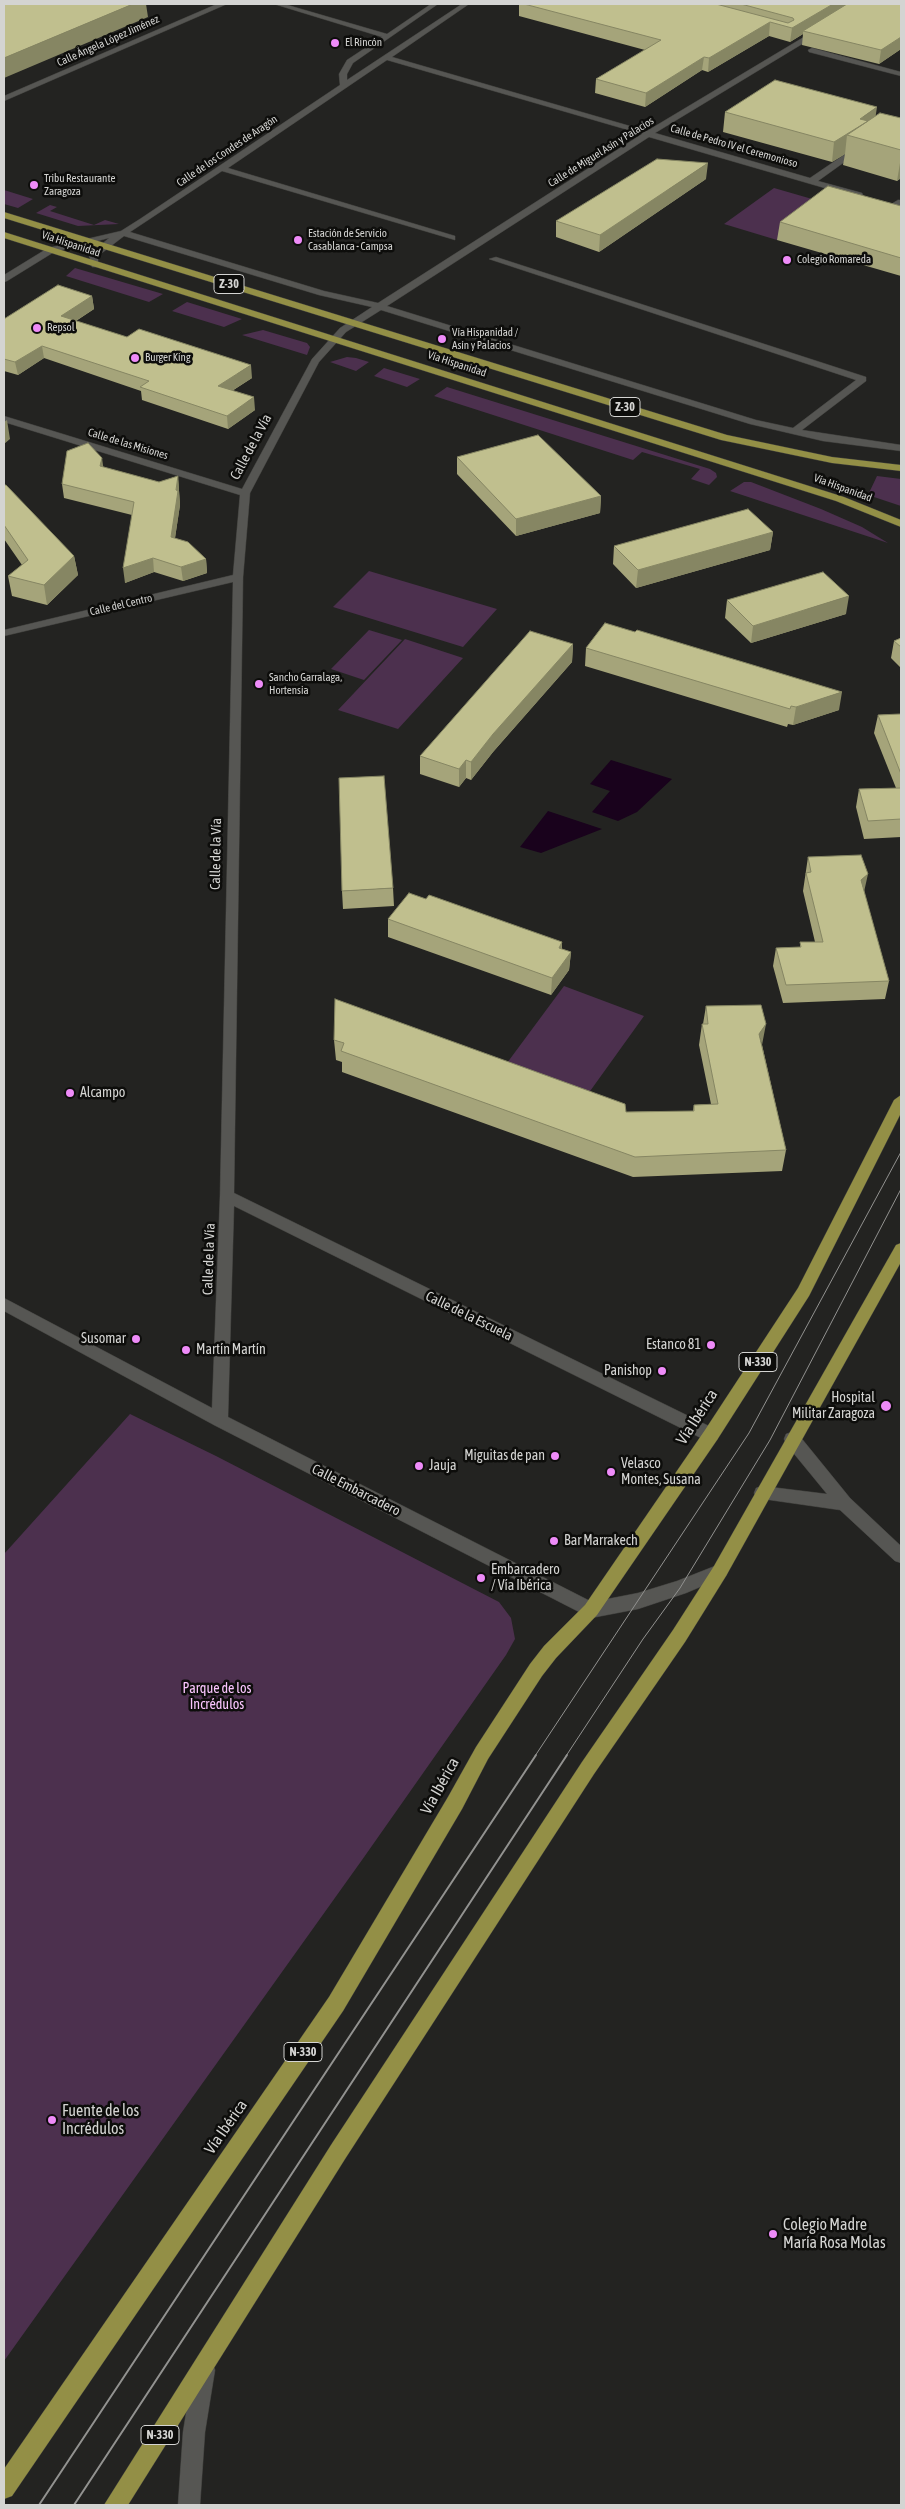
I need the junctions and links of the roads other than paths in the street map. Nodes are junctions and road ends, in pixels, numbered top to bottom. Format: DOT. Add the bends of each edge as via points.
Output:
graph roads {
  1 [pos="217,4"];
  2 [pos="276,4"];
  3 [pos="435,4"];
  4 [pos="466,4"];
  5 [pos="830,23"];
  6 [pos="387,36"];
  7 [pos="812,50"];
  8 [pos="386,58"];
  9 [pos="901,74"];
  10 [pos="344,87"];
  11 [pos="4,99"];
  12 [pos="650,134"];
  13 [pos="869,143"];
  14 [pos="220,168"];
  15 [pos="812,181"];
  16 [pos="868,197"];
  17 [pos="887,203"];
  18 [pos="900,205"];
  19 [pos="4,215"];
  20 [pos="123,233"];
  21 [pos="4,235"];
  22 [pos="452,238"];
  23 [pos="87,240"];
  24 [pos="104,245"];
  25 [pos="51,250"];
  26 [pos="492,259"];
  27 [pos="95,264"];
  28 [pos="4,278"];
  29 [pos="378,306"];
  30 [pos="354,322"];
  31 [pos="334,338"];
  32 [pos="4,419"];
  33 [pos="794,432"];
  34 [pos="901,448"];
  35 [pos="901,468"];
  36 [pos="245,493"];
  37 [pos="901,524"];
  38 [pos="238,577"];
  39 [pos="4,633"];
  40 [pos="901,1100"];
  41 [pos="227,1196"];
  42 [pos="901,1249"];
  43 [pos="4,1304"];
  44 [pos="220,1420"];
  45 [pos="711,1435"];
  46 [pos="792,1439"];
  47 [pos="762,1493"];
  48 [pos="844,1502"];
  49 [pos="901,1556"];
  50 [pos="720,1571"];
  51 [pos="591,1610"];
  52 [pos="204,2366"];
  53 [pos="4,2488"];
  54 [pos="115,2505"];
  55 [pos="189,2505"];
  1 -- 11 [label="street, Calle Ángela López Jiménez"];
  2 -- 6 [label="street"];
  3 -- 6 [label="street"];
  4 -- 8 [label="street, Calle de los Condes de Aragón"];
  5 -- 12 [label="street, Calle de Miguel Asín y Palacios"];
  6 -- 10 [label="street" via="345,68"];
  7 -- 9 [label="street"];
  8 -- 10 [label="street, Calle de los Condes de Aragón"];
  8 -- 12 [label="street, Calle de Pedro IV el Ceremonioso"];
  10 -- 14 [label="street, Calle de los Condes de Aragón"];
  12 -- 15 [label="street, Calle de Pedro IV el Ceremonioso"];
  12 -- 29 [label="street, Calle de Miguel Asín y Palacios"];
  13 -- 15 [label="street"];
  14 -- 20 [label="street, Calle de los Condes de Aragón"];
  14 -- 22 [label="street"];
  15 -- 16 [label="street, Calle de Pedro IV el Ceremonioso"];
  17 -- 18 [label="street"];
  19 -- 23 [label="highway, Vía Hispanidad / Z-30"];
  20 -- 23 [label="street, Calle de los Condes de Aragón"];
  20 -- 24 [label="street, Calle de los Condes de Aragón"];
  20 -- 29 [label="street" via="322,293"];
  21 -- 25 [label="highway, Vía Hispanidad / Z-30"];
  23 -- 24 [label="highway, Vía Hispanidad / Z-30"];
  23 -- 25 [label="street, Calle de los Condes de Aragón"];
  24 -- 27 [label="street" via="93,255"];
  24 -- 30 [label="highway, Vía Hispanidad / Z-30"];
  25 -- 27 [label="highway, Vía Hispanidad / Z-30"];
  25 -- 28 [label="street, Calle de los Condes de Aragón"];
  26 -- 33 [label="street" via="863,379"];
  27 -- 31 [label="highway, Vía Hispanidad / Z-30"];
  29 -- 30 [label="street, Calle de Miguel Asín y Palacios"];
  29 -- 33 [label="street"];
  30 -- 31 [label="street, Calle de la Vía"];
  30 -- 35 [label="highway, Vía Hispanidad / Z-30" via="725,438 832,460"];
  31 -- 36 [label="street, Calle de la Vía" via="315,361"];
  31 -- 37 [label="highway, Vía Hispanidad / Z-30" via="840,499"];
  32 -- 36 [label="street, Calle de las Misiones"];
  33 -- 34 [label="street"];
  36 -- 38 [label="street, Calle de la Vía"];
  38 -- 39 [label="street, Calle del Centro"];
  38 -- 41 [label="street, Calle de la Vía"];
  40 -- 45 [label="highway, Vía Ibérica / N-330" via="804,1292"];
  41 -- 44 [label="street, Calle de la Vía"];
  41 -- 45 [label="street, Calle de la Escuela"];
  42 -- 46 [label="highway, N-330"];
  43 -- 44 [label="street, Calle Embarcadero"];
  44 -- 51 [label="street, Calle Embarcadero"];
  45 -- 51 [label="highway, Vía Ibérica / N-330"];
  46 -- 47 [label="highway, N-330"];
  46 -- 48 [label="street"];
  47 -- 48 [label="street"];
  47 -- 50 [label="highway, N-330"];
  48 -- 49 [label="street"];
  50 -- 51 [label="street" via="638,1601"];
  50 -- 52 [label="highway, N-330" via="338,2152"];
  51 -- 53 [label="highway, Vía Ibérica / N-330" via="536,1670 482,1753 336,2004"];
  52 -- 54 [label="highway, N-330"];
  52 -- 55 [label="street" via="194,2432"];
}
